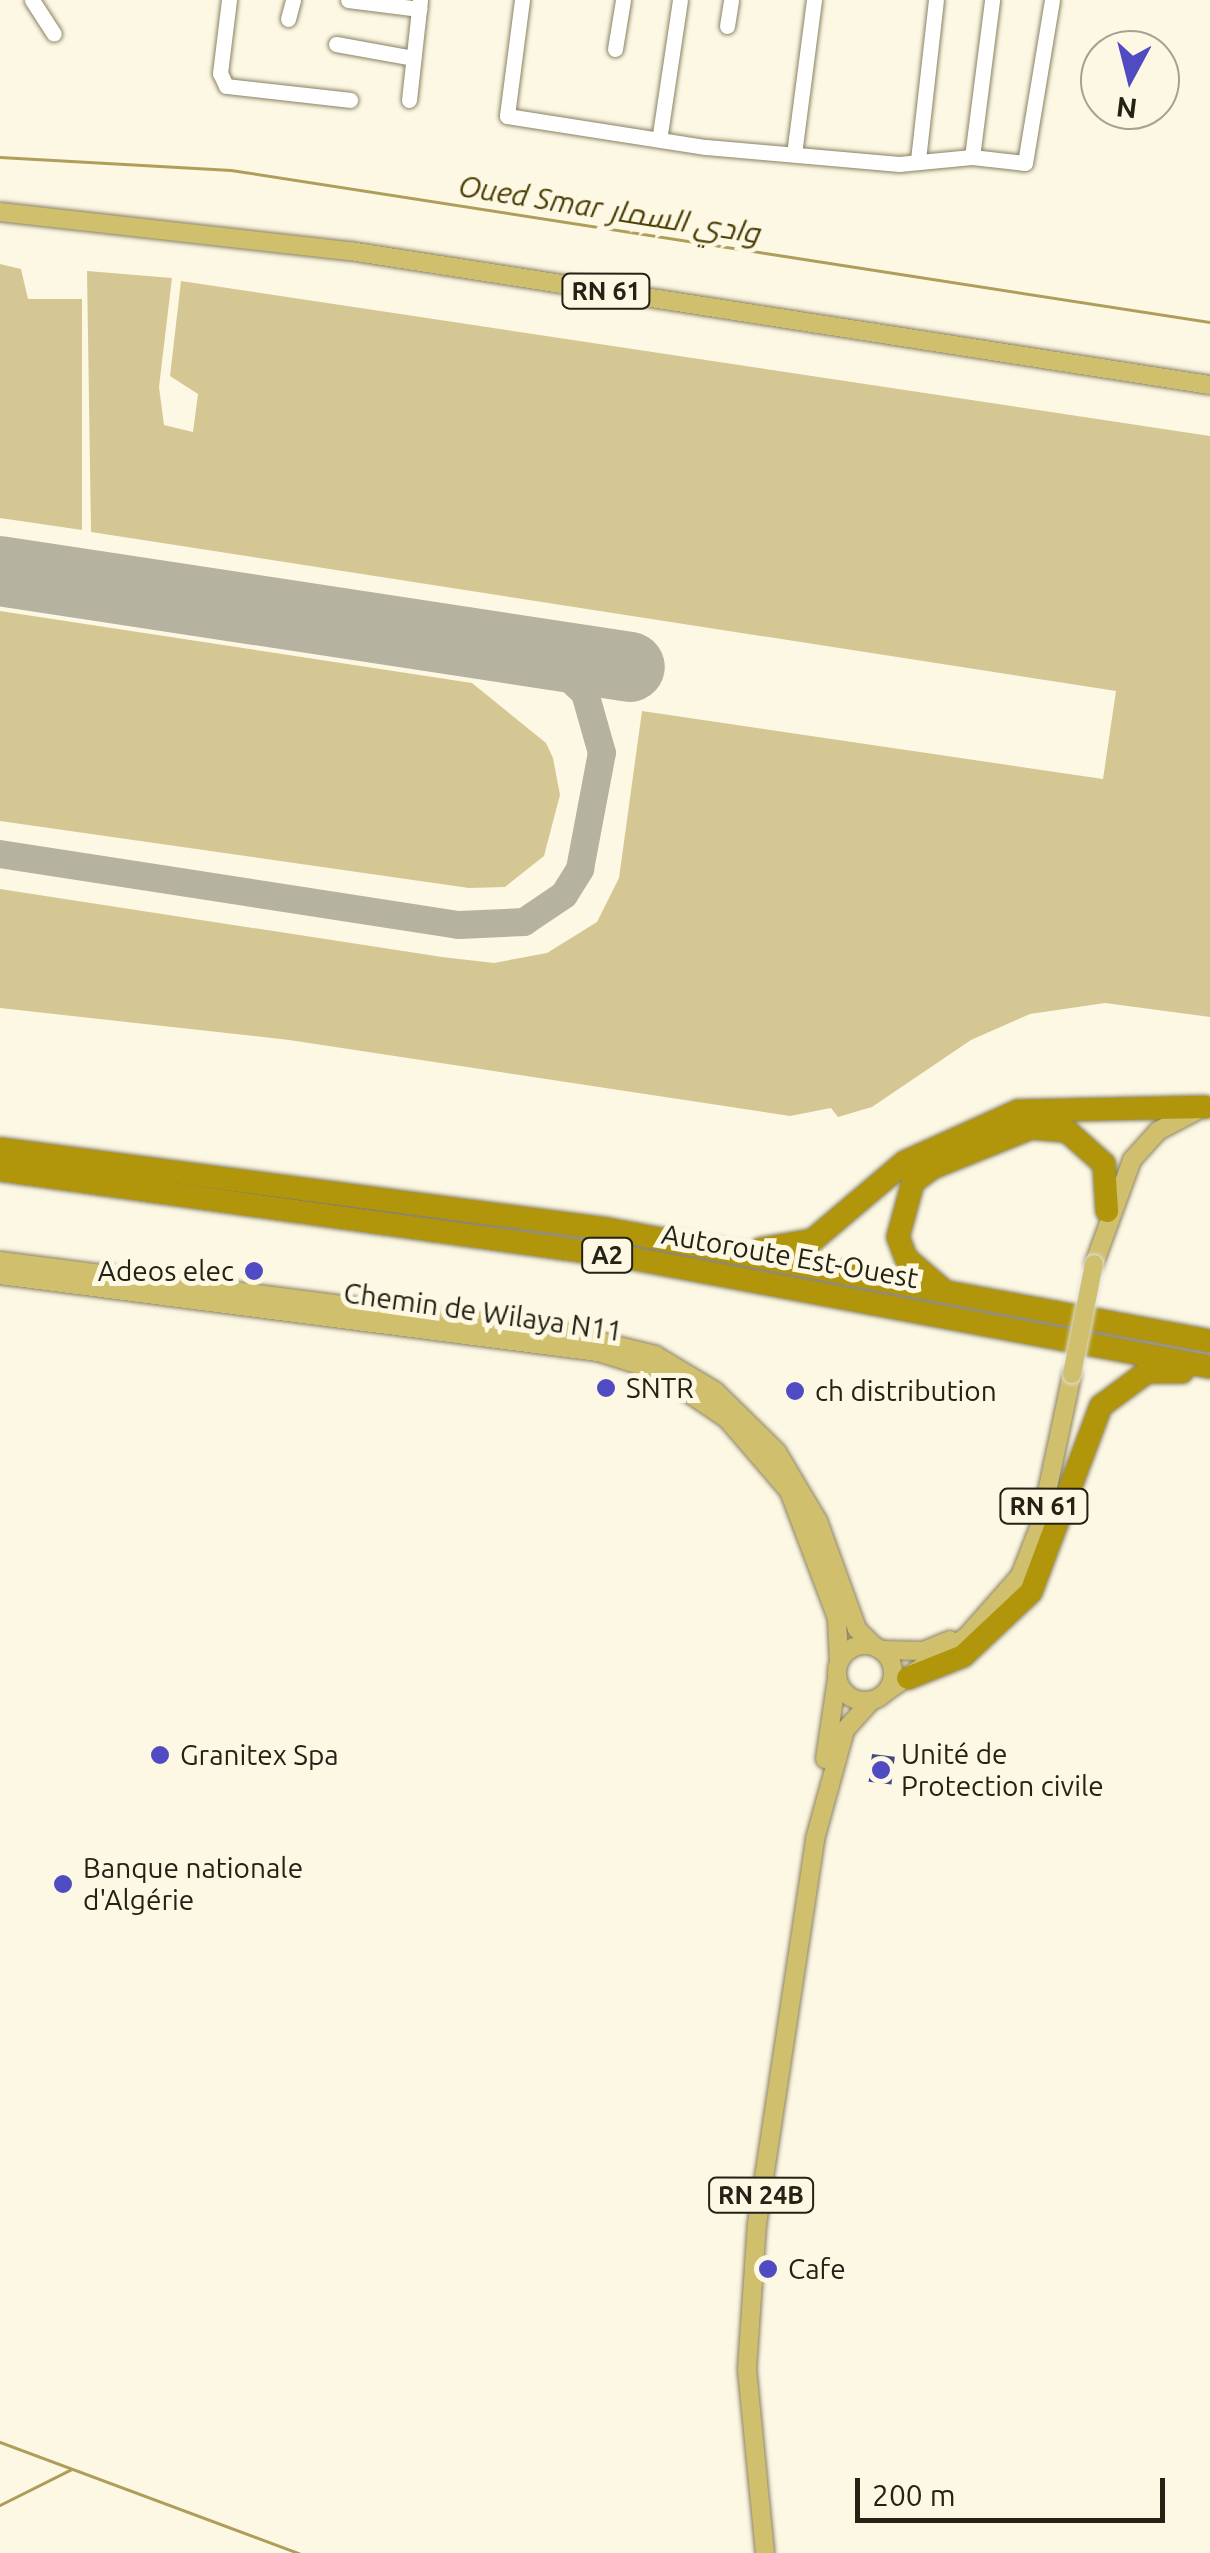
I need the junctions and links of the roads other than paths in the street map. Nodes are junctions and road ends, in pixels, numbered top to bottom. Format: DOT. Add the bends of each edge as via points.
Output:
graph roads {
  1 [pos="32,0"];
  2 [pos="229,0"];
  3 [pos="294,0"];
  4 [pos="348,0"];
  5 [pos="522,0"];
  6 [pos="623,0"];
  7 [pos="680,0"];
  8 [pos="731,0"];
  9 [pos="814,0"];
  10 [pos="936,0"];
  11 [pos="992,0"];
  12 [pos="1052,0"];
  13 [pos="420,4"];
  14 [pos="288,20"];
  15 [pos="727,26"];
  16 [pos="54,34"];
  17 [pos="336,44"];
  18 [pos="615,49"];
  19 [pos="413,58"];
  20 [pos="350,100"];
  21 [pos="409,100"];
  22 [pos="660,134"];
  23 [pos="794,154"];
  24 [pos="972,157"];
  25 [pos="918,160"];
  26 [pos="0,212"];
  27 [pos="1210,385"];
  28 [pos="1208,1106"];
  29 [pos="0,1149"];
  30 [pos="0,1170"];
  31 [pos="1107,1210"];
  32 [pos="705,1246"];
  33 [pos="0,1261"];
  34 [pos="0,1275"];
  35 [pos="944,1291"];
  36 [pos="1110,1321"];
  37 [pos="1210,1327"];
  38 [pos="1210,1340"];
  39 [pos="1210,1367"];
  40 [pos="1210,1375"];
  41 [pos="981,1623"];
  42 [pos="878,1648"];
  43 [pos="838,1671"];
  44 [pos="889,1690"];
  45 [pos="814,1839"];
  46 [pos="765,2553"];
  1 -- 16 [label="street"];
  2 -- 20 [label="street" via="220,72 226,86"];
  3 -- 14 [label="street"];
  4 -- 13 [label="street"];
  5 -- 22 [label="street" via="507,116"];
  6 -- 18 [label="street"];
  7 -- 22 [label="street"];
  8 -- 15 [label="street"];
  9 -- 23 [label="street"];
  10 -- 25 [label="street"];
  11 -- 24 [label="street"];
  12 -- 24 [label="street" via="1025,163"];
  13 -- 19 [label="street"];
  17 -- 19 [label="street"];
  19 -- 21 [label="street"];
  22 -- 23 [label="street" via="706,147"];
  23 -- 25 [label="street"];
  24 -- 25 [label="street"];
  26 -- 27 [label="main road, RN 61" via="242,236"];
  28 -- 31 [label="main road, RN 61" via="1145,1144"];
  28 -- 32 [label="highway" via="1018,1110 904,1162 813,1240"];
  29 -- 32 [label="highway, Autoroute Est-Ouest / A2"];
  30 -- 39 [label="highway, Autoroute Est-Ouest / A2" via="630,1258"];
  31 -- 35 [label="highway" via="1104,1164 1067,1131 1031,1128 934,1167 913,1182 898,1237 906,1258"];
  31 -- 41 [label="main road, RN 61, bridge" via="1032,1551"];
  32 -- 35 [label="highway, Autoroute Est-Ouest / A2"];
  33 -- 42 [label="main road" via="569,1334 678,1366 736,1408 789,1468 818,1521 858,1629"];
  34 -- 43 [label="main road, Chemin de Wilaya N11" via="598,1352 653,1369 728,1419 789,1491 837,1618"];
  35 -- 36 [label="highway, Autoroute Est-Ouest / A2"];
  36 -- 37 [label="highway"];
  36 -- 38 [label="highway, Autoroute Est-Ouest / A2"];
  40 -- 44 [label="highway" via="1146,1372 1100,1406 1032,1592 963,1656"];
  41 -- 42 [label="main road, RN 61" via="923,1651"];
  41 -- 44 [label="main road, RN 61"];
  42 -- 43 [label="main road" via="857,1646"];
  42 -- 44 [label="main road" via="893,1674"];
  43 -- 44 [label="main road" via="846,1694"];
  43 -- 45 [label="main road, Chemin de Wilaya N11"];
  44 -- 45 [label="main road, RN 61" via="845,1730"];
  45 -- 46 [label="main road, RN 24B" via="754,2244 748,2384"];
}
